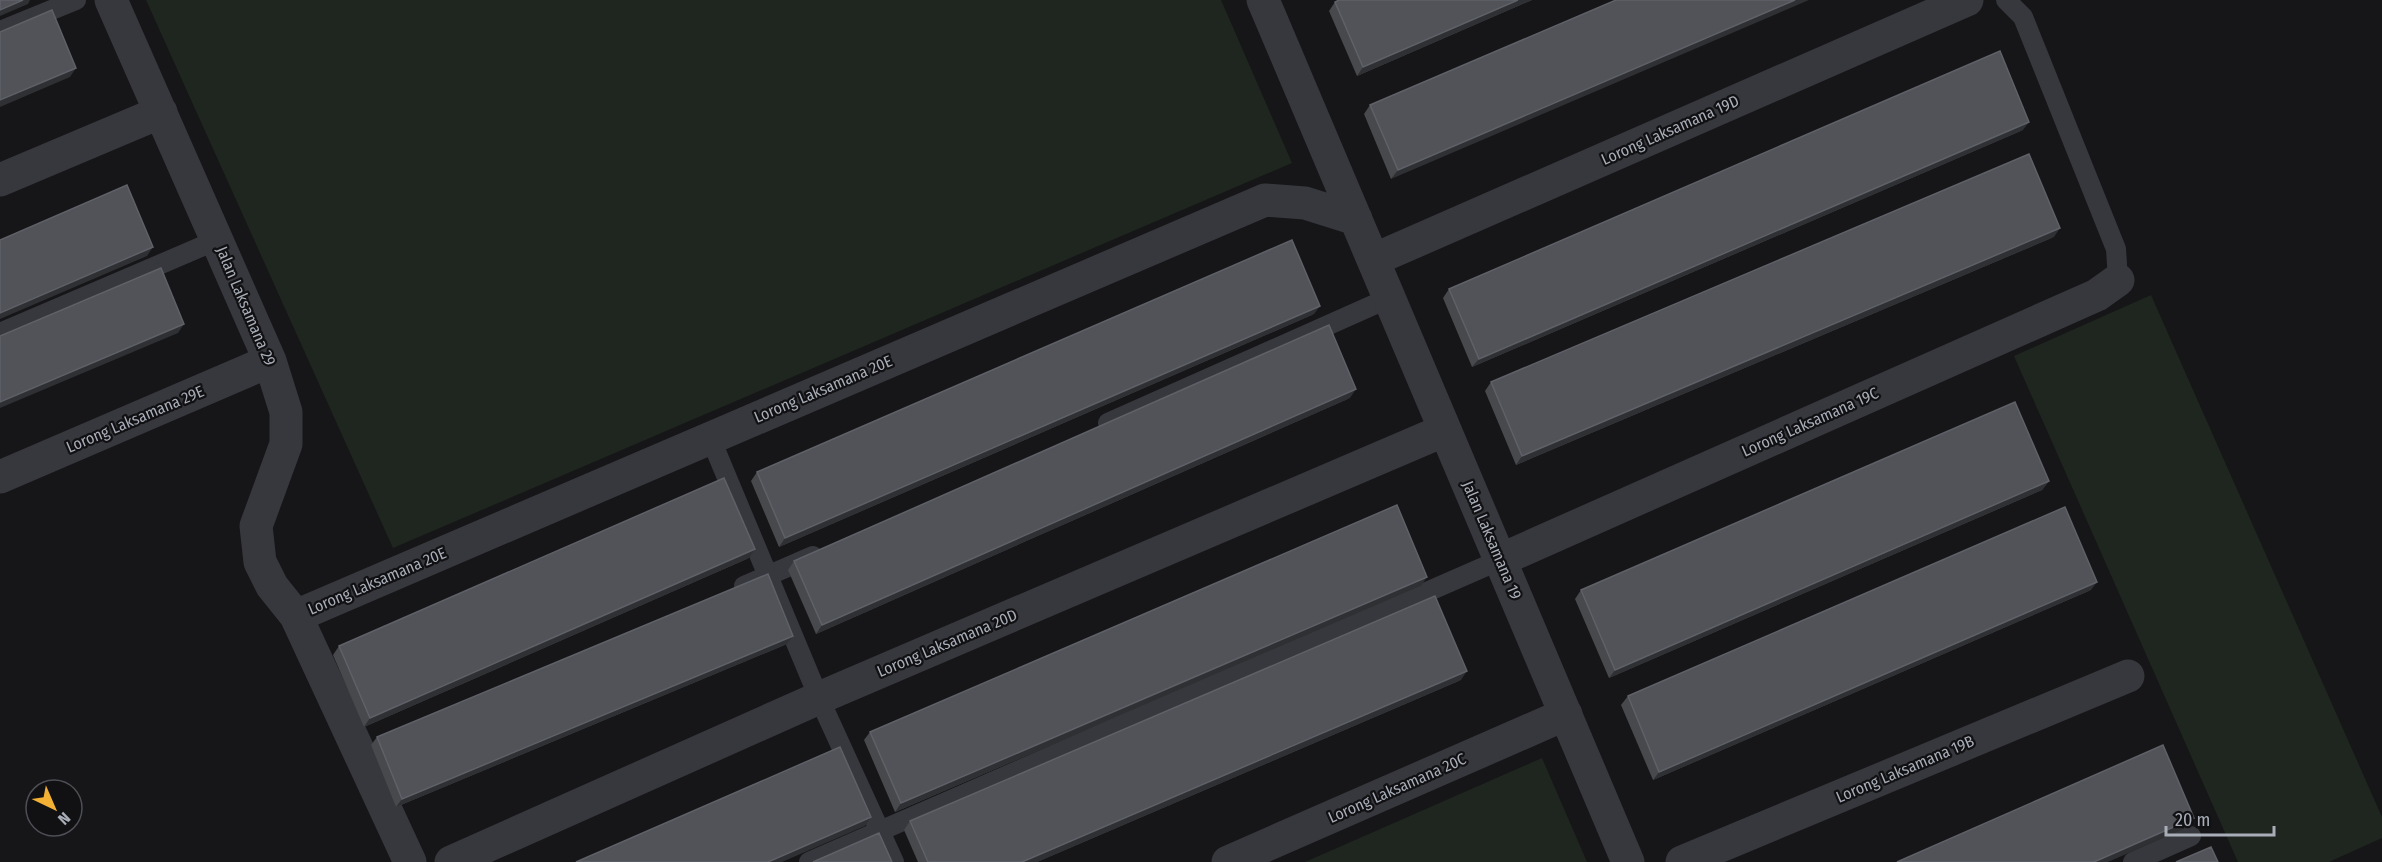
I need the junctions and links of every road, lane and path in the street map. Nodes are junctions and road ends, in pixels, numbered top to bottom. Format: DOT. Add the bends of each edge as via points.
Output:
graph roads {
  1 [pos="76,0"];
  2 [pos="111,0"];
  3 [pos="1263,0"];
  4 [pos="1968,0"];
  5 [pos="2006,0"];
  6 [pos="0,31"];
  7 [pos="160,111"];
  8 [pos="0,180"];
  9 [pos="1356,219"];
  10 [pos="218,240"];
  11 [pos="1373,260"];
  12 [pos="2118,280"];
  13 [pos="1389,298"];
  14 [pos="0,333"];
  15 [pos="270,360"];
  16 [pos="1445,430"];
  17 [pos="1089,431"];
  18 [pos="710,437"];
  19 [pos="0,477"];
  20 [pos="832,547"];
  21 [pos="1500,560"];
  22 [pos="768,576"];
  23 [pos="725,593"];
  24 [pos="296,616"];
  25 [pos="2128,676"];
  26 [pos="819,698"];
  27 [pos="1566,714"];
  28 [pos="880,830"];
  29 [pos="2191,836"];
  30 [pos="410,862"];
  31 [pos="451,862"];
  32 [pos="809,862"];
  33 [pos="894,862"];
  34 [pos="1228,862"];
  35 [pos="1628,862"];
  36 [pos="1682,862"];
  37 [pos="2133,862"];
  1 -- 6 [label="lane"];
  2 -- 7 [label="street, Jalan Laksamana 29"];
  3 -- 9 [label="street, Jalan Laksamana 19"];
  4 -- 11 [label="street, Lorong Laksamana 19D"];
  5 -- 12 [label="lane" via="2023,17 2116,249"];
  7 -- 8 [label="street"];
  7 -- 10 [label="street, Jalan Laksamana 29"];
  9 -- 11 [label="street, Jalan Laksamana 19"];
  9 -- 18 [label="street, Lorong Laksamana 20E" via="1305,203 1265,200"];
  10 -- 14 [label="lane"];
  10 -- 15 [label="street, Jalan Laksamana 29"];
  11 -- 13 [label="street, Jalan Laksamana 19"];
  12 -- 21 [label="street, Lorong Laksamana 19C" via="2097,295"];
  13 -- 16 [label="street, Jalan Laksamana 19"];
  13 -- 17 [label="lane"];
  15 -- 19 [label="street, Lorong Laksamana 29E"];
  15 -- 24 [label="street, Jalan Laksamana 29" via="286,412 286,444 256,526 260,562 272,586"];
  16 -- 21 [label="street, Jalan Laksamana 19"];
  16 -- 26 [label="street, Lorong Laksamana 20D"];
  18 -- 22 [label="lane"];
  18 -- 24 [label="street, Lorong Laksamana 20E"];
  20 -- 22 [label="lane"];
  21 -- 27 [label="street, Jalan Laksamana 19"];
  21 -- 28 [label="lane"];
  22 -- 23 [label="lane"];
  22 -- 26 [label="lane"];
  24 -- 30 [label="street, Jalan Laksamana 29" via="367,742"];
  25 -- 36 [label="street, Lorong Laksamana 19B"];
  26 -- 28 [label="lane"];
  26 -- 31 [label="street, Lorong Laksamana 20D"];
  27 -- 34 [label="street, Lorong Laksamana 20C"];
  27 -- 35 [label="street, Jalan Laksamana 19"];
  28 -- 32 [label="lane"];
  28 -- 33 [label="lane"];
  29 -- 37 [label="lane"];
}
